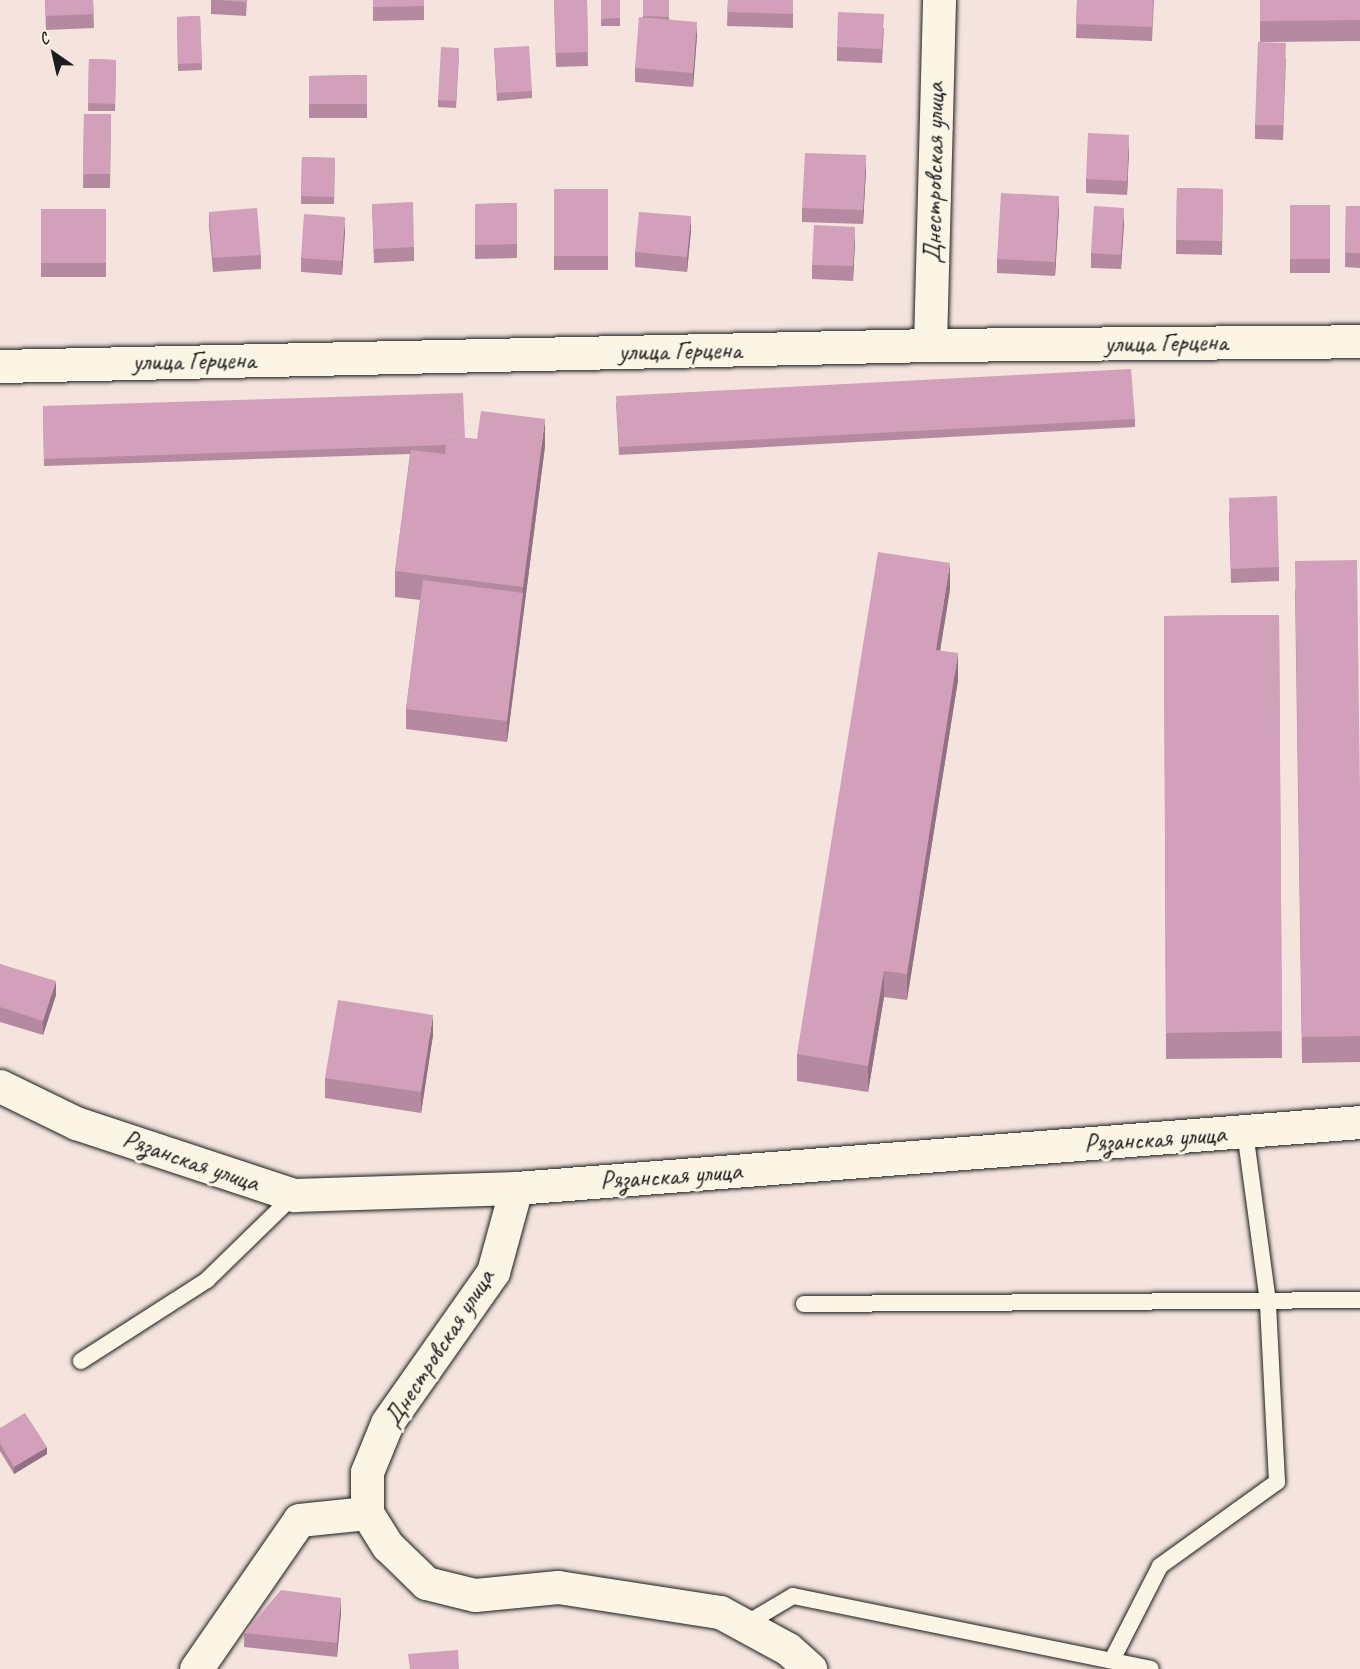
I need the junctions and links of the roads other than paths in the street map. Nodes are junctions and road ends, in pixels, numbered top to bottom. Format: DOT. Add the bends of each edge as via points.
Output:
graph roads {
  1 [pos="939,0"];
  2 [pos="1360,341"];
  3 [pos="930,345"];
  4 [pos="0,366"];
  5 [pos="0,1086"];
  6 [pos="1360,1122"];
  7 [pos="1245,1132"];
  8 [pos="516,1188"];
  9 [pos="294,1196"];
  10 [pos="1360,1300"];
  11 [pos="1268,1302"];
  12 [pos="804,1304"];
  13 [pos="81,1361"];
  14 [pos="367,1513"];
  15 [pos="744,1625"];
  16 [pos="1113,1658"];
  17 [pos="196,1669"];
  18 [pos="810,1669"];
  19 [pos="1151,1669"];
  1 -- 3 [label="street, Днестровская улица"];
  2 -- 3 [label="street, улица Герцена"];
  3 -- 4 [label="street, улица Герцена"];
  5 -- 9 [label="street, Рязанская улица" via="76,1123"];
  6 -- 7 [label="street, Рязанская улица"];
  7 -- 8 [label="street, Рязанская улица"];
  7 -- 11 [label="lane"];
  8 -- 9 [label="street, Рязанская улица"];
  8 -- 14 [label="street, Днестровская улица" via="493,1272 387,1423 367,1472"];
  9 -- 13 [label="lane" via="207,1280"];
  10 -- 11 [label="lane"];
  11 -- 12 [label="lane"];
  11 -- 16 [label="lane" via="1277,1482 1160,1566"];
  14 -- 15 [label="street" via="388,1546 426,1583 475,1595 558,1587 720,1612"];
  14 -- 17 [label="street" via="299,1520"];
  15 -- 16 [label="lane" via="793,1596"];
  15 -- 18 [label="street" via="788,1649"];
  16 -- 19 [label="lane"];
}
